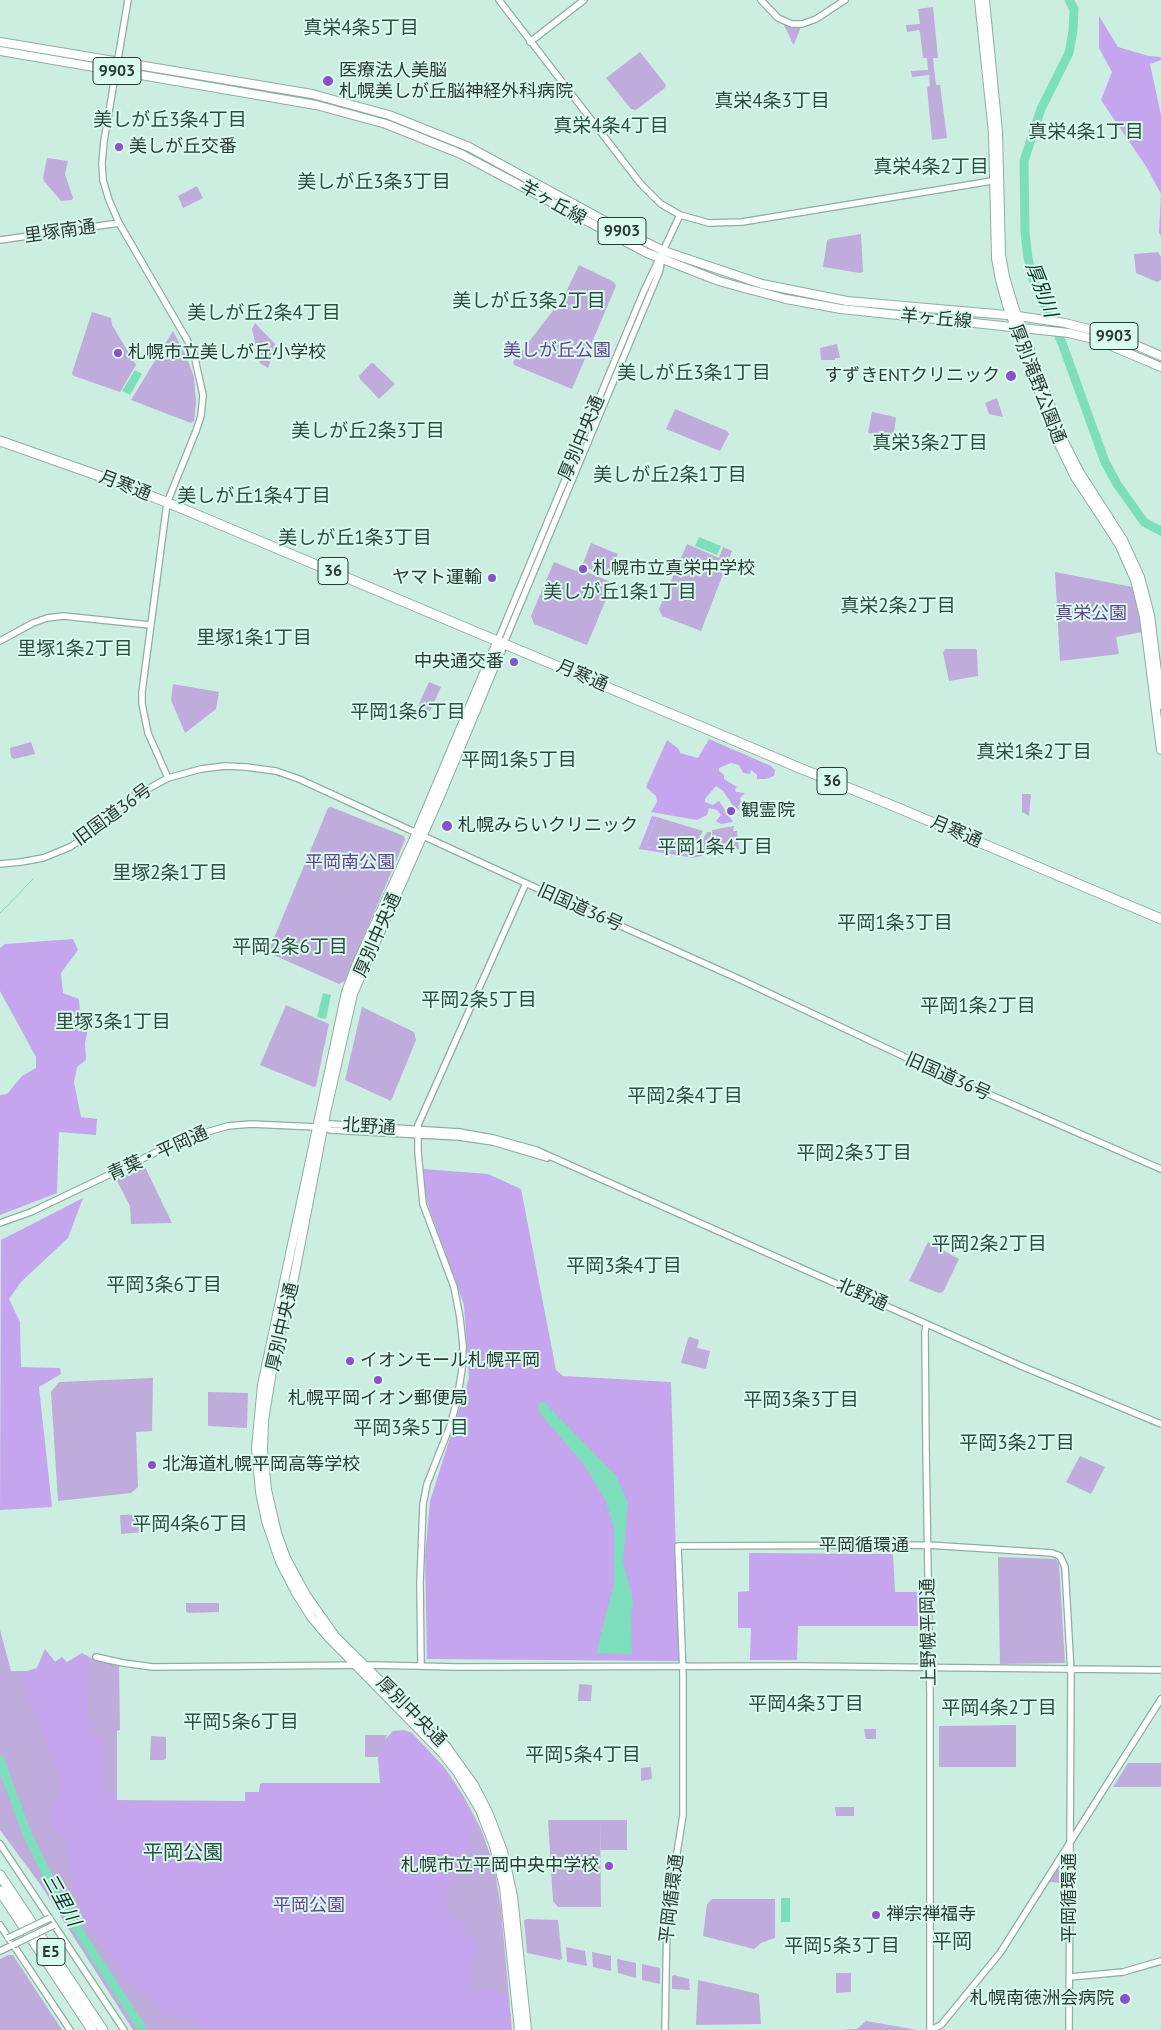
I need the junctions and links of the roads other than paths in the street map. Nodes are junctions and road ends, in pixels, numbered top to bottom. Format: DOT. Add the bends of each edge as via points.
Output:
graph roads {
  1 [pos="128,0"];
  2 [pos="498,0"];
  3 [pos="584,0"];
  4 [pos="761,0"];
  5 [pos="845,0"];
  6 [pos="979,0"];
  7 [pos="985,0"];
  8 [pos="0,42"];
  9 [pos="530,42"];
  10 [pos="0,52"];
  11 [pos="118,62"];
  12 [pos="116,70"];
  13 [pos="996,180"];
  14 [pos="680,215"];
  15 [pos="119,223"];
  16 [pos="0,240"];
  17 [pos="662,255"];
  18 [pos="1015,316"];
  19 [pos="1019,327"];
  20 [pos="1161,356"];
  21 [pos="1161,368"];
  22 [pos="0,441"];
  23 [pos="167,503"];
  24 [pos="150,625"];
  25 [pos="0,641"];
  26 [pos="501,642"];
  27 [pos="1161,706"];
  28 [pos="1161,750"];
  29 [pos="168,778"];
  30 [pos="419,835"];
  31 [pos="0,864"];
  32 [pos="526,883"];
  33 [pos="1161,919"];
  34 [pos="321,1127"];
  35 [pos="418,1132"];
  36 [pos="1161,1169"];
  37 [pos="2,1223"];
  38 [pos="926,1325"];
  39 [pos="1161,1424"];
  40 [pos="928,1545"];
  41 [pos="96,1657"];
  42 [pos="359,1665"];
  43 [pos="421,1666"];
  44 [pos="682,1666"];
  45 [pos="929,1666"];
  46 [pos="1071,1668"];
  47 [pos="1161,1670"];
  48 [pos="1161,1699"];
  49 [pos="1070,1841"];
  50 [pos="0,1844"];
  51 [pos="0,1875"];
  52 [pos="0,1891"];
  53 [pos="50,1918"];
  54 [pos="0,1925"];
  55 [pos="54,1925"];
  56 [pos="8,1938"];
  57 [pos="0,1942"];
  58 [pos="13,1945"];
  59 [pos="0,1951"];
  60 [pos="1161,1961"];
  61 [pos="1070,1977"];
  62 [pos="70,2030"];
  63 [pos="92,2030"];
  64 [pos="103,2030"];
  65 [pos="124,2030"];
  66 [pos="519,2030"];
  67 [pos="526,2030"];
  68 [pos="664,2030"];
  69 [pos="930,2030"];
  70 [pos="1070,2030"];
  1 -- 11 [label="street"];
  2 -- 9 [label="street"];
  3 -- 9 [label="street"];
  4 -- 5 [label="street" via="772,15 792,24 802,24"];
  6 -- 13 [label="main road, 厚別滝野公園通"];
  7 -- 13 [label="main road, 厚別滝野公園通" via="998,122"];
  8 -- 11 [label="main road, 羊ヶ丘線 / 9903"];
  9 -- 14 [label="street" via="644,188 661,204"];
  10 -- 12 [label="main road, 羊ヶ丘線 / 9903"];
  11 -- 12 [label="street"];
  11 -- 17 [label="main road, 羊ヶ丘線 / 9903" via="312,94 389,115 469,147"];
  12 -- 15 [label="street" via="102,171"];
  12 -- 17 [label="main road, 羊ヶ丘線 / 9903" via="316,105 386,124 461,154 618,238"];
  13 -- 14 [label="street" via="742,222 709,223"];
  13 -- 18 [label="main road, 厚別滝野公園通" via="996,258 1000,280"];
  14 -- 17 [label="street, 厚別中央通"];
  15 -- 16 [label="street, 里塚南通"];
  15 -- 23 [label="street" via="194,350 200,377 201,416"];
  17 -- 18 [label="main road, 羊ヶ丘線 / 9903" via="814,295"];
  17 -- 19 [label="main road, 羊ヶ丘線 / 9903" via="744,288 816,305"];
  17 -- 26 [label="street, 厚別中央通" via="660,270"];
  18 -- 19 [label="main road, 厚別滝野公園通"];
  18 -- 20 [label="main road, 羊ヶ丘線 / 9903" via="1064,323 1112,335"];
  19 -- 21 [label="main road, 羊ヶ丘線 / 9903" via="1097,340"];
  19 -- 27 [label="main road, 厚別滝野公園通" via="1063,440 1080,474 1123,540 1140,577 1150,615"];
  19 -- 28 [label="main road, 厚別滝野公園通" via="1058,442 1079,483 1118,544 1135,580 1144,617"];
  22 -- 23 [label="highway, 月寒通 / 36"];
  23 -- 24 [label="street"];
  23 -- 26 [label="highway, 月寒通 / 36"];
  24 -- 25 [label="street" via="63,616 33,623"];
  24 -- 29 [label="street" via="142,704 148,733"];
  26 -- 30 [label="main road, 厚別中央通"];
  26 -- 33 [label="highway, 月寒通 / 36"];
  29 -- 30 [label="street, 旧国道36号" via="225,766 267,769 299,779"];
  29 -- 31 [label="street, 旧国道36号" via="133,797 90,834 70,846 43,858"];
  30 -- 32 [label="street, 旧国道36号"];
  30 -- 34 [label="main road, 厚別中央通" via="353,994"];
  32 -- 35 [label="street" via="418,1125"];
  32 -- 36 [label="street, 旧国道36号" via="922,1065"];
  34 -- 35 [label="street, 北野通" via="330,1130"];
  34 -- 37 [label="street, 青葉・平岡通" via="251,1124 200,1133"];
  34 -- 42 [label="main road, 厚別中央通" via="294,1278 268,1391 263,1450 271,1514 286,1558 320,1617"];
  35 -- 38 [label="street, 北野通" via="458,1132 536,1150"];
  35 -- 43 [label="street" via="423,1204 454,1287 463,1346 456,1405 427,1484 423,1504"];
  38 -- 39 [label="street, 北野通"];
  38 -- 40 [label="street, 上野幌平岡通"];
  40 -- 44 [label="street, 平岡循環通" via="678,1546"];
  40 -- 45 [label="street, 上野幌平岡通"];
  40 -- 46 [label="street, 平岡循環通" via="1060,1556 1065,1567"];
  41 -- 42 [label="street" via="153,1667"];
  42 -- 43 [label="street"];
  42 -- 66 [label="main road, 厚別中央通" via="442,1753 480,1810 494,1846 504,1887"];
  42 -- 67 [label="main road, 厚別中央通" via="446,1746 474,1785 488,1812 505,1858 513,1896"];
  43 -- 44 [label="street"];
  44 -- 45 [label="street"];
  44 -- 68 [label="street, 平岡循環通" via="682,1815 667,1916"];
  45 -- 46 [label="street"];
  45 -- 69 [label="street, 上野幌平岡通"];
  46 -- 47 [label="street"];
  46 -- 49 [label="street, 平岡循環通"];
  48 -- 49 [label="street"];
  49 -- 61 [label="street, 平岡循環通"];
  49 -- 69 [label="street" via="1000,1953 941,2025"];
  50 -- 53 [label="street"];
  51 -- 64 [label="highway, E5"];
  52 -- 63 [label="highway, E5"];
  53 -- 55 [label="street"];
  53 -- 56 [label="street, bridge"];
  54 -- 56 [label="street"];
  55 -- 58 [label="street, bridge"];
  55 -- 65 [label="street"];
  56 -- 57 [label="street"];
  56 -- 58 [label="street"];
  58 -- 59 [label="street"];
  58 -- 62 [label="street"];
  60 -- 61 [label="street" via="1123,1972"];
  61 -- 70 [label="street, 平岡循環通"];
}
